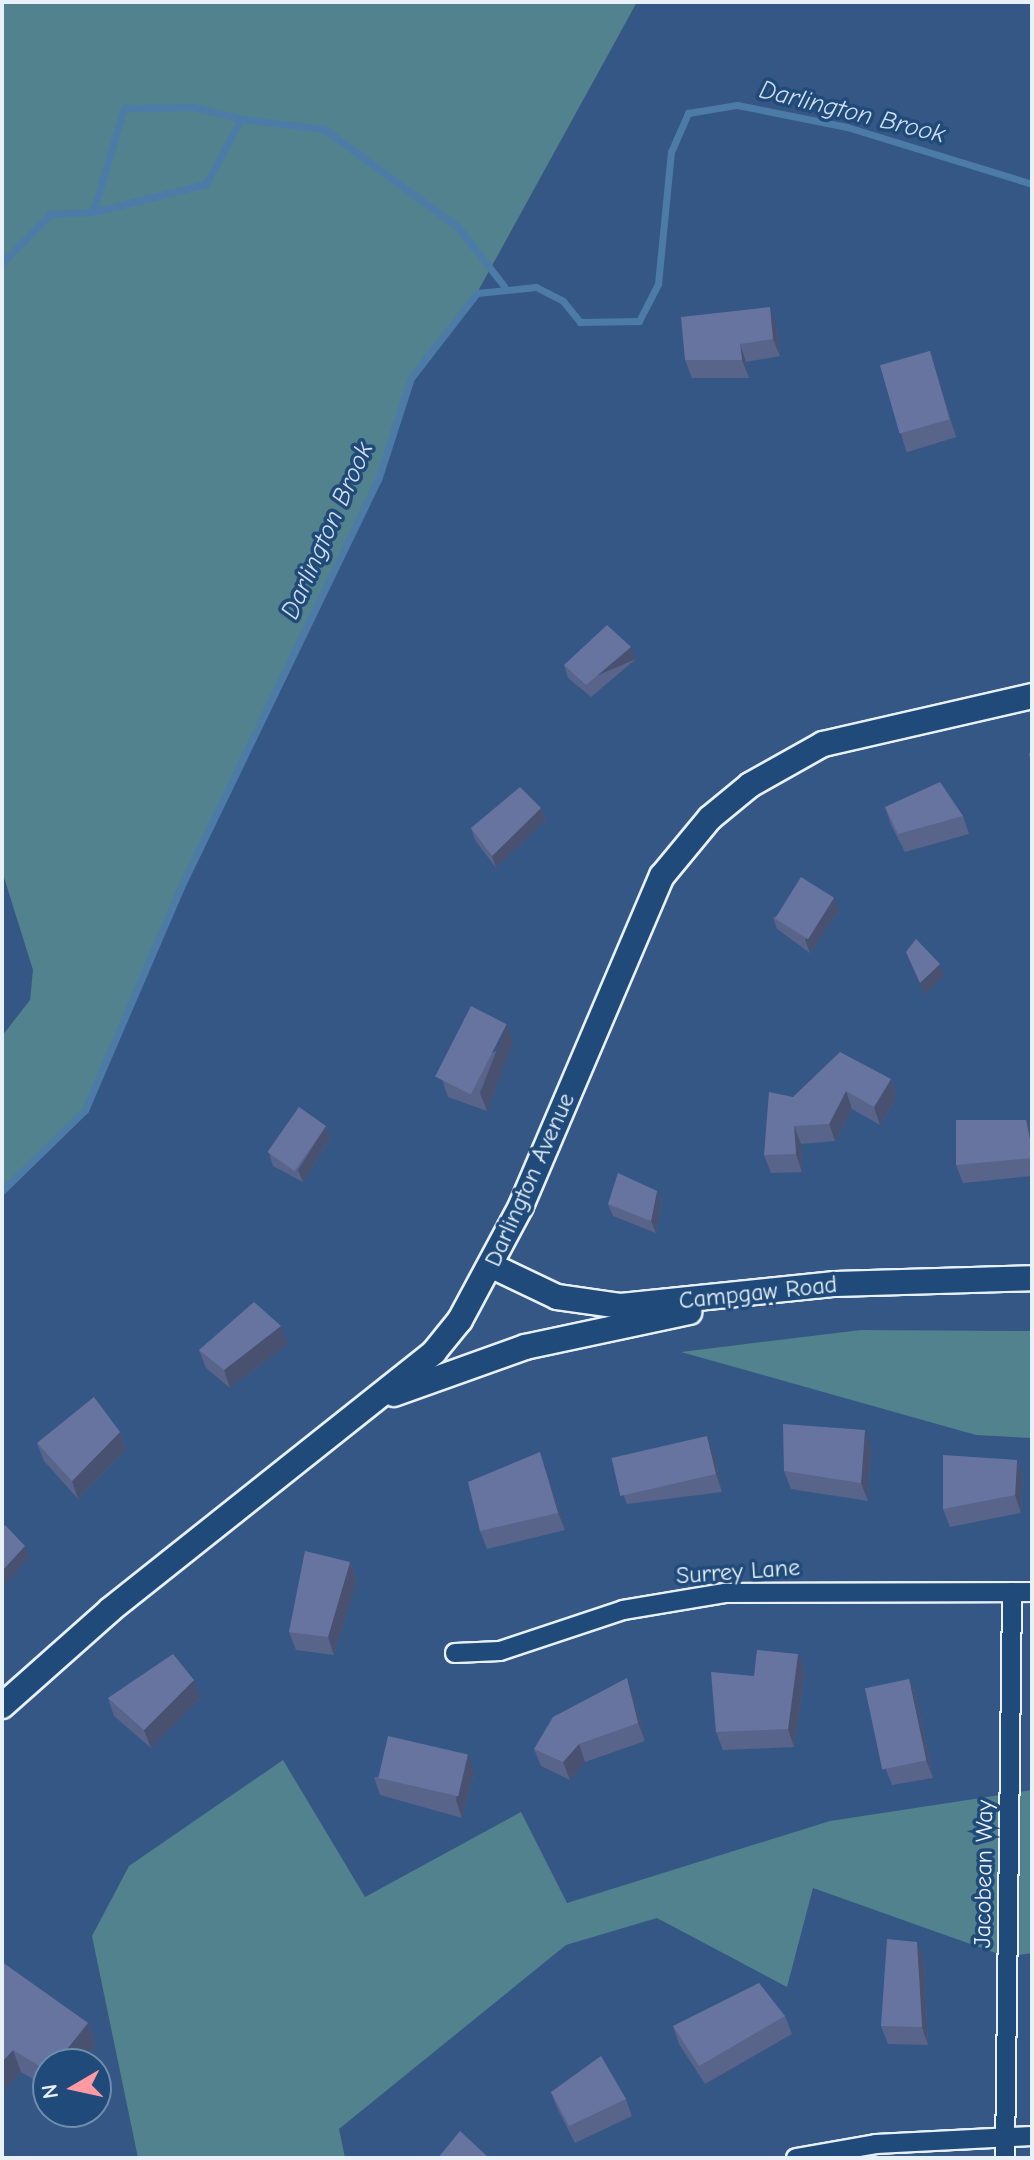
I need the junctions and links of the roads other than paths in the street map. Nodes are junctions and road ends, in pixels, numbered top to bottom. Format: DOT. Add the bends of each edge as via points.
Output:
graph roads {
  1 [pos="1032,696"];
  2 [pos="492,1266"];
  3 [pos="1032,1278"];
  4 [pos="759,1295"];
  5 [pos="362,1408"];
  6 [pos="1012,1592"];
  7 [pos="1032,1592"];
  8 [pos="455,1653"];
  9 [pos="2,1706"];
  10 [pos="1005,2135"];
  11 [pos="1032,2136"];
  12 [pos="796,2158"];
  13 [pos="1005,2158"];
  1 -- 2 [label="main road, Darlington Avenue" via="823,744 750,785 692,836 662,876"];
  2 -- 4 [label="main road, Campgaw Road" via="586,1303"];
  2 -- 5 [label="main road, Darlington Avenue" via="434,1352"];
  3 -- 4 [label="main road, Campgaw Road" via="835,1284"];
  4 -- 5 [label="main road" via="475,1361"];
  5 -- 9 [label="main road, Darlington Avenue" via="110,1610"];
  6 -- 7 [label="street, Surrey Lane"];
  6 -- 8 [label="street, Surrey Lane" via="725,1593 623,1610 500,1651"];
  6 -- 10 [label="street, Jacobean Way"];
  10 -- 11 [label="street"];
  10 -- 12 [label="street"];
  10 -- 13 [label="street, Jacobean Way"];
}
